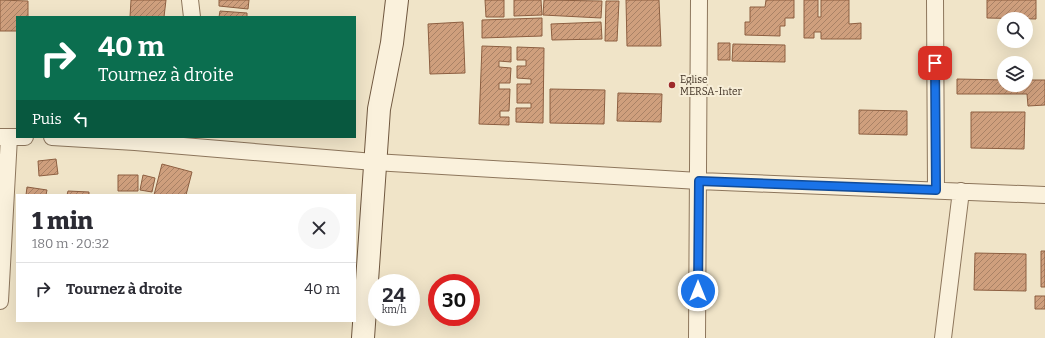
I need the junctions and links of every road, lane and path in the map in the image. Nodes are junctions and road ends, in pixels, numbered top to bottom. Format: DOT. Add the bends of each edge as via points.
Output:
graph roads {
  1 [pos="190,0"];
  2 [pos="398,0"];
  3 [pos="699,0"];
  4 [pos="935,0"];
  5 [pos="192,16"];
  6 [pos="12,137"];
  7 [pos="80,138"];
  8 [pos="191,142"];
  9 [pos="374,162"];
  10 [pos="699,181"];
  11 [pos="936,190"];
  12 [pos="961,191"];
  13 [pos="1045,195"];
  14 [pos="0,301"];
  15 [pos="363,338"];
  16 [pos="697,338"];
  17 [pos="943,338"];
  1 -- 5 [label="street"];
  2 -- 9 [label="street" via="379,108"];
  3 -- 10 [label="street"];
  4 -- 11 [label="street"];
  6 -- 14 [label="street"];
  7 -- 8 [label="street"];
  8 -- 9 [label="street"];
  9 -- 10 [label="street"];
  9 -- 15 [label="street"];
  10 -- 11 [label="street"];
  10 -- 16 [label="street"];
  11 -- 12 [label="street"];
  12 -- 13 [label="street"];
  12 -- 17 [label="street"];
}
